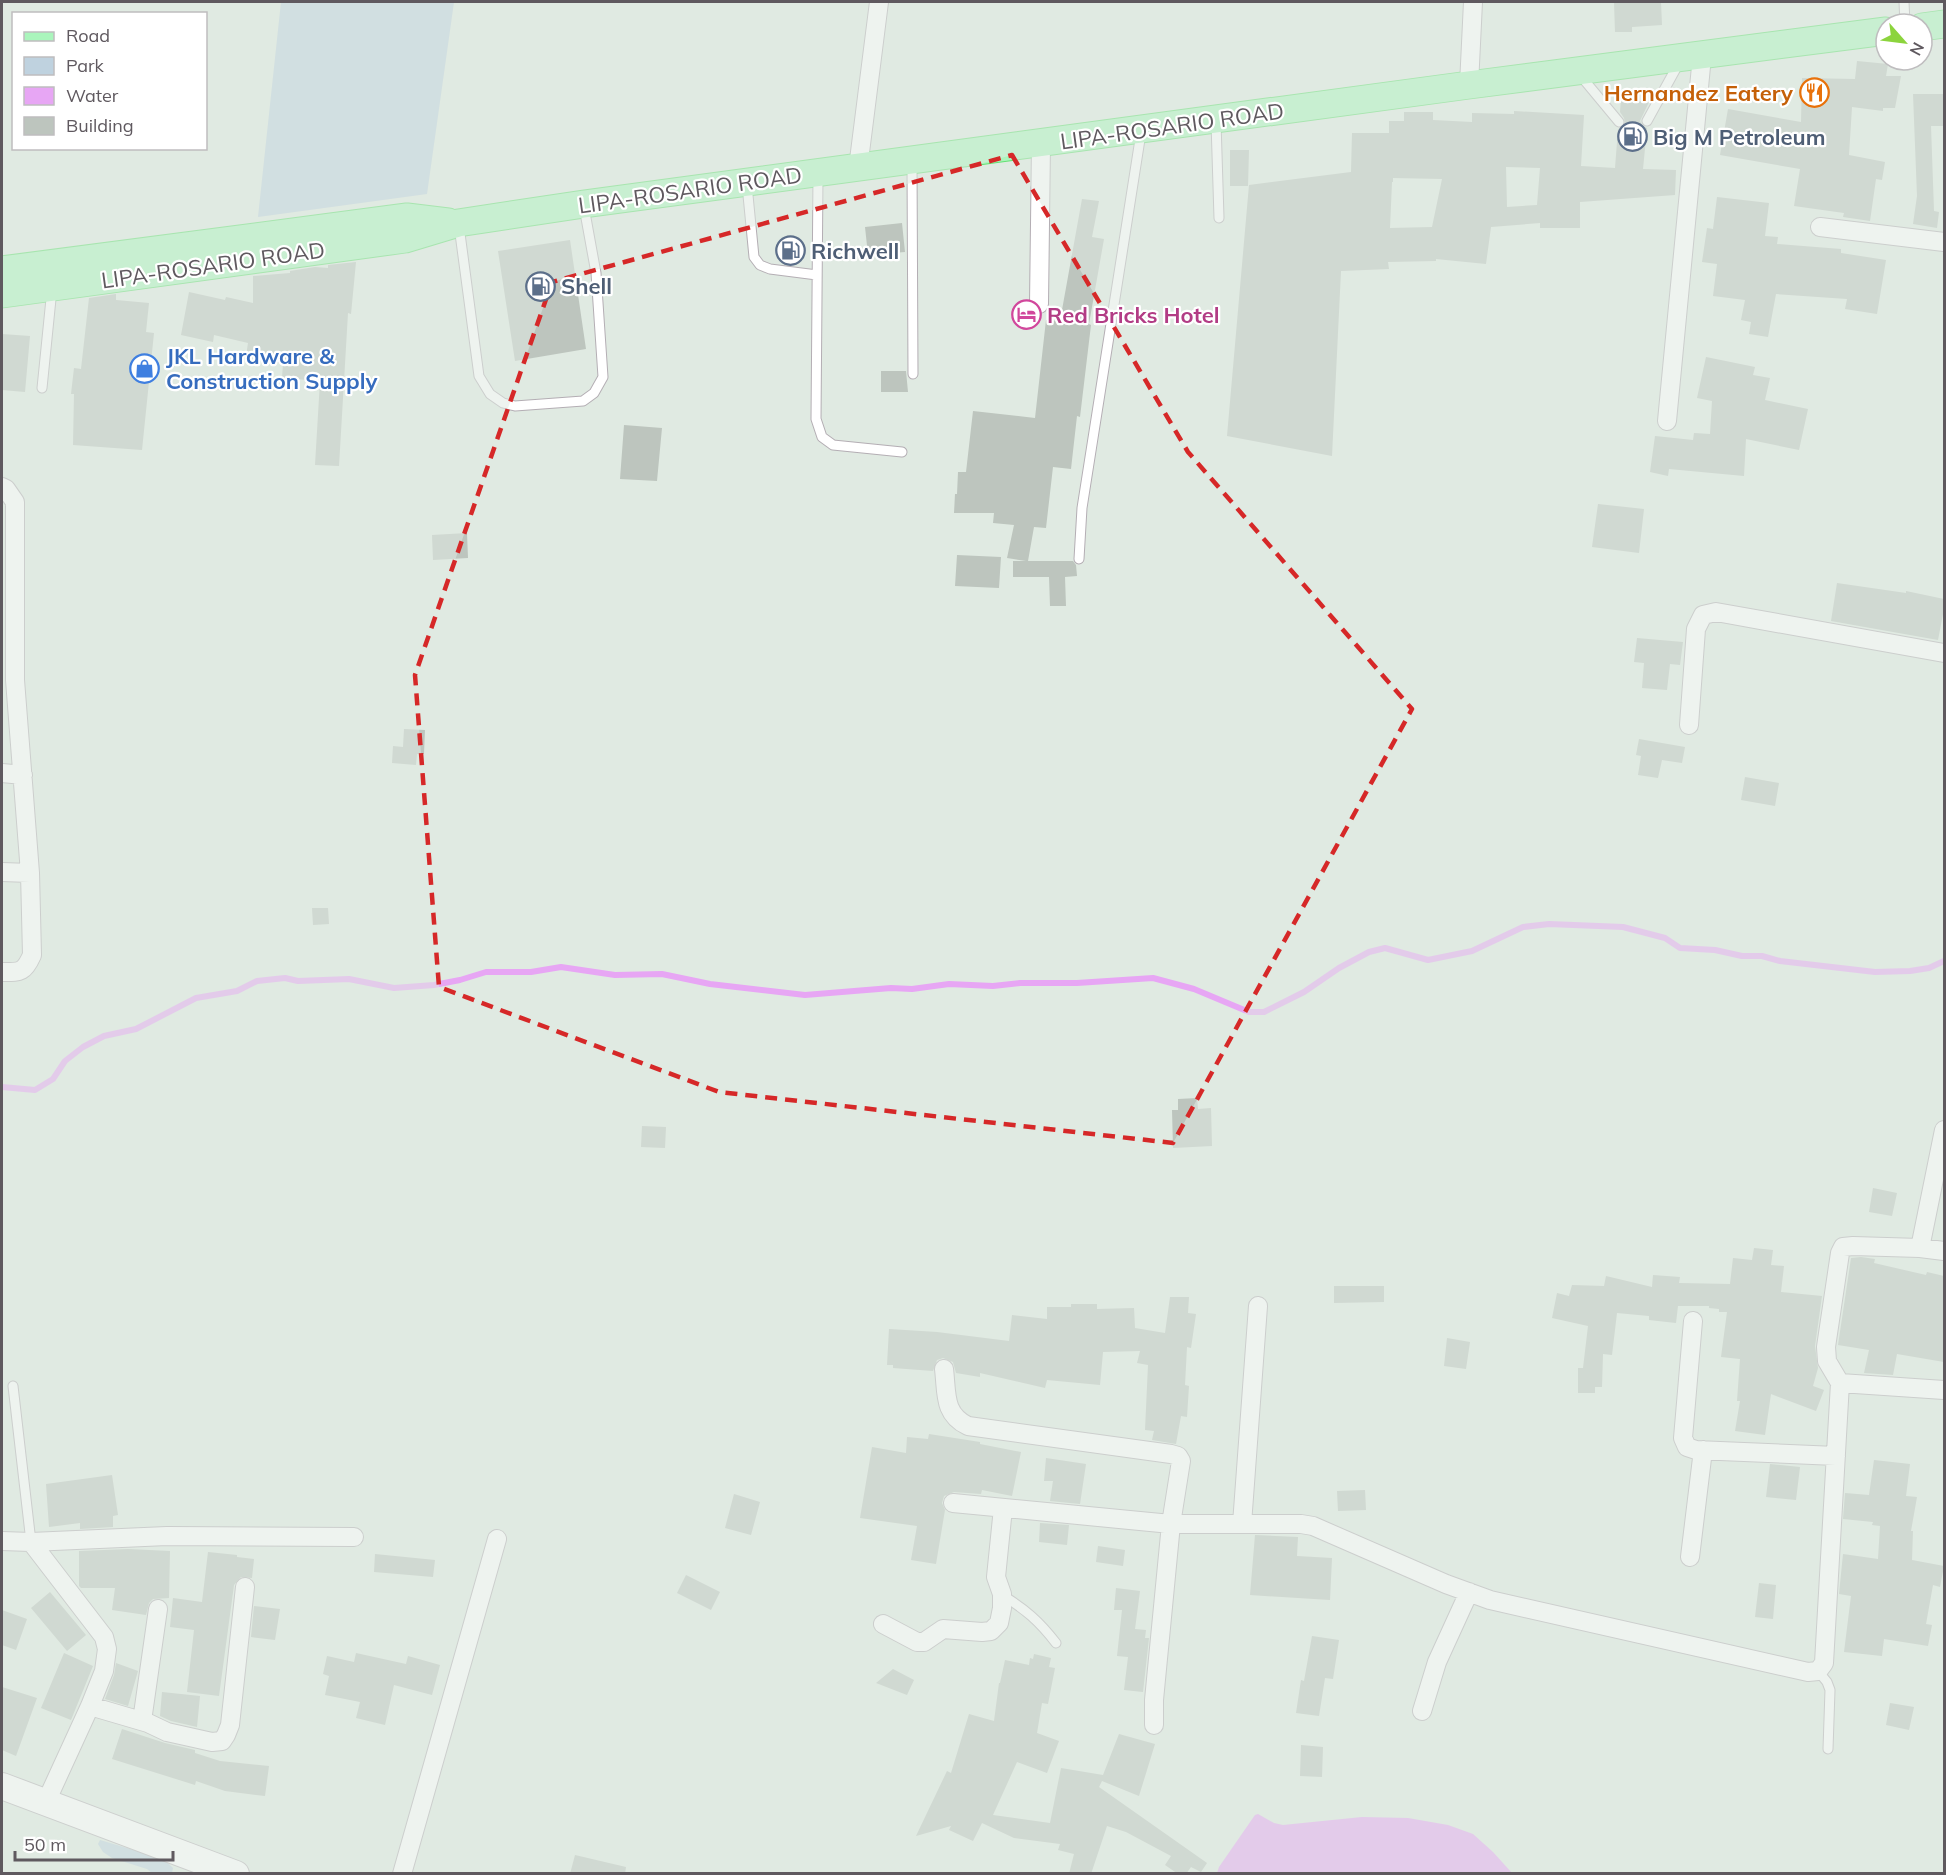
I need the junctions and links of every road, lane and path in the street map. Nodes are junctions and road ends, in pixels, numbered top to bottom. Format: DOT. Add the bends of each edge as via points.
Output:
graph roads {
  1 [pos="879,2"];
  2 [pos="1473,2"];
  3 [pos="1874,33"];
  4 [pos="1692,57"];
  5 [pos="1578,72"];
  6 [pos="1469,85"];
  7 [pos="1215,120"];
  8 [pos="1619,122"];
  9 [pos="1647,122"];
  10 [pos="1141,130"];
  11 [pos="1041,144"];
  12 [pos="912,160"];
  13 [pos="858,168"];
  14 [pos="818,173"];
  15 [pos="746,183"];
  16 [pos="584,204"];
  17 [pos="1219,218"];
  18 [pos="458,223"];
  19 [pos="1820,227"];
  20 [pos="1944,242"];
  21 [pos="2,270"];
  22 [pos="817,275"];
  23 [pos="53,287"];
  24 [pos="2,294"];
  25 [pos="1039,304"];
  26 [pos="913,374"];
  27 [pos="42,388"];
  28 [pos="1667,421"];
  29 [pos="902,452"];
  30 [pos="2,487"];
  31 [pos="1079,559"];
  32 [pos="9,583"];
  33 [pos="1944,653"];
  34 [pos="8,680"];
  35 [pos="1689,725"];
  36 [pos="2,774"];
  37 [pos="23,775"];
  38 [pos="2,872"];
  39 [pos="30,873"];
  40 [pos="2,972"];
  41 [pos="1944,1130"];
  42 [pos="1920,1248"];
  43 [pos="1944,1251"];
  44 [pos="1258,1306"];
  45 [pos="1693,1321"];
  46 [pos="944,1369"];
  47 [pos="1840,1383"];
  48 [pos="13,1386"];
  49 [pos="1944,1390"];
  50 [pos="1703,1450"];
  51 [pos="1836,1456"];
  52 [pos="953,1503"];
  53 [pos="1003,1508"];
  54 [pos="1171,1524"];
  55 [pos="1242,1524"];
  56 [pos="354,1537"];
  57 [pos="497,1539"];
  58 [pos="2,1541"];
  59 [pos="31,1542"];
  60 [pos="1690,1557"];
  61 [pos="246,1587"];
  62 [pos="1469,1592"];
  63 [pos="1002,1594"];
  64 [pos="159,1609"];
  65 [pos="883,1624"];
  66 [pos="1056,1643"];
  67 [pos="1818,1671"];
  68 [pos="90,1706"];
  69 [pos="1422,1712"];
  70 [pos="142,1721"];
  71 [pos="1154,1725"];
  72 [pos="1828,1749"];
  73 [pos="2,1786"];
  74 [pos="46,1802"];
  75 [pos="236,1874"];
  76 [pos="402,1874"];
  1 -- 13 [label="street"];
  2 -- 6 [label="street"];
  3 -- 4 [label="main road, LIPA-ROSARIO ROAD"];
  4 -- 5 [label="main road, LIPA-ROSARIO ROAD"];
  4 -- 9 [label="lane"];
  4 -- 28 [label="street"];
  5 -- 6 [label="main road, LIPA-ROSARIO ROAD"];
  5 -- 8 [label="lane"];
  6 -- 7 [label="main road, LIPA-ROSARIO ROAD"];
  7 -- 10 [label="main road, LIPA-ROSARIO ROAD"];
  7 -- 17 [label="lane"];
  10 -- 11 [label="main road, LIPA-ROSARIO ROAD"];
  10 -- 31 [label="lane" via="1084,498"];
  11 -- 12 [label="main road, LIPA-ROSARIO ROAD"];
  11 -- 25 [label="street"];
  12 -- 13 [label="main road, LIPA-ROSARIO ROAD"];
  12 -- 26 [label="lane"];
  13 -- 14 [label="main road, LIPA-ROSARIO ROAD"];
  14 -- 15 [label="main road, LIPA-ROSARIO ROAD"];
  14 -- 22 [label="lane"];
  15 -- 16 [label="main road, LIPA-ROSARIO ROAD"];
  15 -- 22 [label="lane" via="754,257 760,265"];
  16 -- 18 [label="main road, LIPA-ROSARIO ROAD"];
  16 -- 18 [label="lane" via="596,273 603,377 594,393 583,401 515,406 490,394 479,376"];
  18 -- 21 [label="main road, LIPA-ROSARIO ROAD" via="407,218"];
  18 -- 23 [label="main road, LIPA-ROSARIO ROAD" via="405,239"];
  19 -- 20 [label="street"];
  22 -- 29 [label="lane" via="816,419 822,437 833,445"];
  23 -- 24 [label="main road, LIPA-ROSARIO ROAD"];
  23 -- 27 [label="lane"];
  30 -- 32 [label="street" via="15,502"];
  32 -- 34 [label="street"];
  33 -- 35 [label="street" via="1716,612 1702,615 1696,629"];
  34 -- 37 [label="street"];
  36 -- 37 [label="street"];
  37 -- 39 [label="street"];
  38 -- 39 [label="street"];
  39 -- 40 [label="street" via="32,955 20,972"];
  41 -- 42 [label="street"];
  42 -- 43 [label="street"];
  42 -- 47 [label="street" via="1843,1247 1826,1347 1827,1361"];
  44 -- 55 [label="street"];
  45 -- 50 [label="street" via="1683,1438 1688,1447"];
  46 -- 54 [label="street" via="949,1410 957,1421 968,1426 1178,1456 1181,1461"];
  47 -- 49 [label="street"];
  47 -- 51 [label="street"];
  48 -- 59 [label="lane"];
  50 -- 51 [label="street"];
  50 -- 60 [label="street"];
  51 -- 67 [label="street" via="1824,1663"];
  52 -- 53 [label="street"];
  53 -- 54 [label="street"];
  53 -- 63 [label="street" via="996,1577"];
  54 -- 55 [label="street"];
  54 -- 71 [label="street"];
  55 -- 62 [label="street" via="1313,1526"];
  56 -- 59 [label="street" via="167,1536"];
  57 -- 76 [label="street"];
  58 -- 59 [label="street"];
  59 -- 68 [label="street" via="106,1643 106,1663"];
  61 -- 70 [label="street" via="230,1725 224,1739 219,1743 203,1741"];
  62 -- 67 [label="street" via="1539,1612 1796,1670"];
  62 -- 69 [label="street" via="1437,1662"];
  63 -- 65 [label="street" via="999,1623 991,1631 944,1629 924,1642 917,1642"];
  63 -- 66 [label="lane" via="1027,1610"];
  64 -- 70 [label="street"];
  67 -- 72 [label="lane" via="1830,1690"];
  68 -- 70 [label="street"];
  68 -- 74 [label="street"];
  73 -- 74 [label="street"];
  74 -- 75 [label="street"];
}
